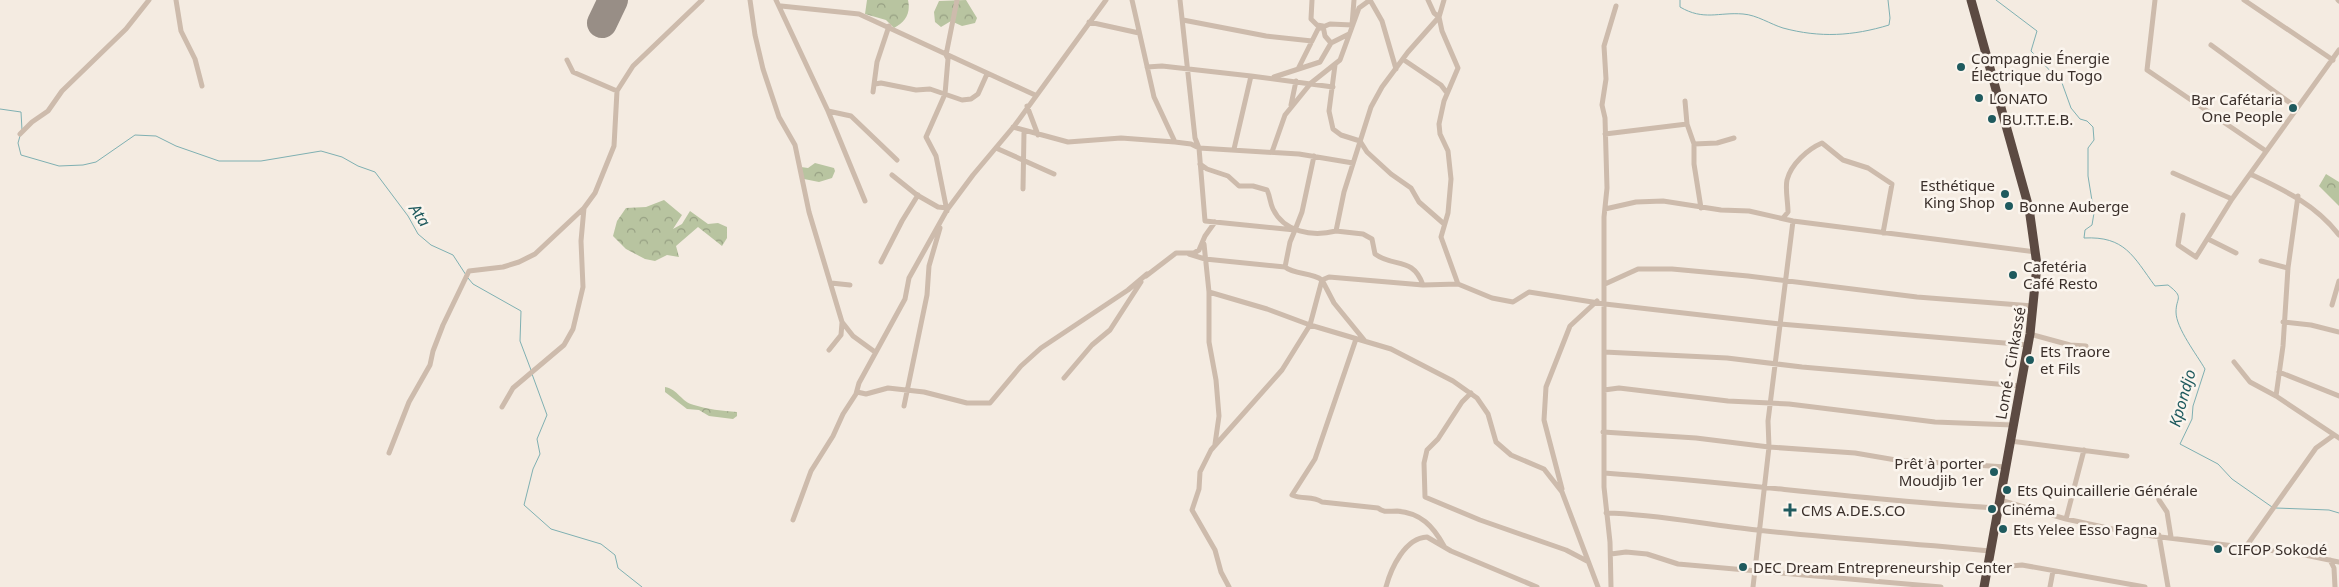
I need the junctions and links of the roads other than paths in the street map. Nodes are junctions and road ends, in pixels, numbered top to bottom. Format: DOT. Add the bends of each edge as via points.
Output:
graph roads {
  1 [pos="149,0"];
  2 [pos="176,0"];
  3 [pos="702,0"];
  4 [pos="750,0"];
  5 [pos="776,0"];
  6 [pos="957,0"];
  7 [pos="1106,0"];
  8 [pos="1132,0"];
  9 [pos="1180,0"];
  10 [pos="1312,0"];
  11 [pos="1354,0"];
  12 [pos="1370,0"];
  13 [pos="1428,0"];
  14 [pos="1444,0"];
  15 [pos="1971,0"];
  16 [pos="2155,0"];
  17 [pos="2244,0"];
  18 [pos="781,6"];
  19 [pos="1616,6"];
  20 [pos="1439,17"];
  21 [pos="1183,20"];
  22 [pos="1089,22"];
  23 [pos="1352,25"];
  24 [pos="889,26"];
  25 [pos="1323,26"];
  26 [pos="1139,33"];
  27 [pos="1349,34"];
  28 [pos="1312,40"];
  29 [pos="1331,44"];
  30 [pos="2211,44"];
  31 [pos="2339,50"];
  32 [pos="946,55"];
  33 [pos="567,60"];
  34 [pos="1404,60"];
  35 [pos="2333,60"];
  36 [pos="1335,65"];
  37 [pos="1147,66"];
  38 [pos="1188,68"];
  39 [pos="1298,68"];
  40 [pos="1396,68"];
  41 [pos="987,74"];
  42 [pos="1251,76"];
  43 [pos="1272,77"];
  44 [pos="1296,81"];
  45 [pos="1311,83"];
  46 [pos="875,84"];
  47 [pos="202,86"];
  48 [pos="1333,87"];
  49 [pos="617,91"];
  50 [pos="873,92"];
  51 [pos="1447,93"];
  52 [pos="945,94"];
  53 [pos="1035,95"];
  54 [pos="1685,101"];
  55 [pos="1027,106"];
  56 [pos="1290,107"];
  57 [pos="2297,108"];
  58 [pos="828,111"];
  59 [pos="1687,124"];
  60 [pos="1013,127"];
  61 [pos="1024,132"];
  62 [pos="20,134"];
  63 [pos="1605,134"];
  64 [pos="1038,135"];
  65 [pos="1734,138"];
  66 [pos="1360,141"];
  67 [pos="1175,142"];
  68 [pos="1694,144"];
  69 [pos="996,148"];
  70 [pos="1199,148"];
  71 [pos="1234,149"];
  72 [pos="2266,151"];
  73 [pos="1272,152"];
  74 [pos="1314,156"];
  75 [pos="897,160"];
  76 [pos="1024,161"];
  77 [pos="1353,163"];
  78 [pos="1200,164"];
  79 [pos="2173,173"];
  80 [pos="1054,174"];
  81 [pos="2250,174"];
  82 [pos="892,175"];
  83 [pos="1023,189"];
  84 [pos="918,195"];
  85 [pos="2298,196"];
  86 [pos="2232,199"];
  87 [pos="865,201"];
  88 [pos="584,208"];
  89 [pos="1701,208"];
  90 [pos="947,209"];
  91 [pos="1605,210"];
  92 [pos="2183,215"];
  93 [pos="1783,218"];
  94 [pos="1205,221"];
  95 [pos="1793,221"];
  96 [pos="1215,222"];
  97 [pos="1443,223"];
  98 [pos="1295,230"];
  99 [pos="1336,231"];
  100 [pos="1883,232"];
  101 [pos="2339,235"];
  102 [pos="1205,236"];
  103 [pos="2208,239"];
  104 [pos="1182,252"];
  105 [pos="2036,252"];
  106 [pos="2236,254"];
  107 [pos="1205,259"];
  108 [pos="2261,261"];
  109 [pos="881,262"];
  110 [pos="1285,267"];
  111 [pos="2288,268"];
  112 [pos="1147,274"];
  113 [pos="1322,280"];
  114 [pos="1785,281"];
  115 [pos="2339,281"];
  116 [pos="830,283"];
  117 [pos="1458,284"];
  118 [pos="1605,284"];
  119 [pos="850,285"];
  120 [pos="1423,285"];
  121 [pos="1209,292"];
  122 [pos="1597,301"];
  123 [pos="1605,304"];
  124 [pos="2332,305"];
  125 [pos="2034,306"];
  126 [pos="842,322"];
  127 [pos="2283,322"];
  128 [pos="1780,324"];
  129 [pos="1310,325"];
  130 [pos="2339,332"];
  131 [pos="2030,334"];
  132 [pos="1356,339"];
  133 [pos="1365,341"];
  134 [pos="2028,345"];
  135 [pos="2086,346"];
  136 [pos="829,350"];
  137 [pos="876,352"];
  138 [pos="1604,352"];
  139 [pos="2234,362"];
  140 [pos="1776,364"];
  141 [pos="2279,372"];
  142 [pos="1064,378"];
  143 [pos="2020,386"];
  144 [pos="1604,390"];
  145 [pos="907,391"];
  146 [pos="857,392"];
  147 [pos="1471,393"];
  148 [pos="2276,396"];
  149 [pos="2339,396"];
  150 [pos="1772,402"];
  151 [pos="904,406"];
  152 [pos="502,407"];
  153 [pos="2013,425"];
  154 [pos="1603,432"];
  155 [pos="2336,437"];
  156 [pos="2010,441"];
  157 [pos="1215,444"];
  158 [pos="1769,447"];
  159 [pos="2084,450"];
  160 [pos="389,453"];
  161 [pos="2127,456"];
  162 [pos="2006,467"];
  163 [pos="1604,473"];
  164 [pos="1765,487"];
  165 [pos="1562,492"];
  166 [pos="2157,492"];
  167 [pos="1999,504"];
  168 [pos="1606,512"];
  169 [pos="2066,519"];
  170 [pos="793,520"];
  171 [pos="1758,530"];
  172 [pos="2159,536"];
  173 [pos="2171,537"];
  174 [pos="1444,546"];
  175 [pos="2245,548"];
  176 [pos="1991,551"];
  177 [pos="1611,554"];
  178 [pos="2330,560"];
  179 [pos="1587,562"];
  180 [pos="2339,562"];
  181 [pos="1988,568"];
  182 [pos="1754,571"];
  183 [pos="2053,571"];
  184 [pos="1878,585"];
  185 [pos="1229,587"];
  186 [pos="1386,587"];
  187 [pos="1537,587"];
  188 [pos="1598,587"];
  189 [pos="1611,587"];
  190 [pos="1753,587"];
  191 [pos="1940,587"];
  192 [pos="1984,587"];
  193 [pos="2050,587"];
  194 [pos="2145,587"];
  195 [pos="2168,587"];
  196 [pos="2335,587"];
  1 -- 62 [label="street" via="126,29 62,91 48,111"];
  2 -- 47 [label="street" via="181,31 195,59"];
  3 -- 49 [label="street" via="633,66"];
  4 -- 116 [label="street" via="764,69 778,117 795,146 809,212"];
  5 -- 18 [label="street"];
  6 -- 32 [label="street"];
  7 -- 22 [label="street"];
  8 -- 26 [label="street"];
  9 -- 21 [label="street"];
  10 -- 25 [label="street" via="1311,19"];
  11 -- 23 [label="street"];
  12 -- 23 [label="street" via="1359,8"];
  12 -- 40 [label="street" via="1382,20"];
  13 -- 20 [label="street"];
  14 -- 20 [label="street"];
  15 -- 105 [label="highway, Lomé - Cinkassé" via="2029,208"];
  16 -- 72 [label="street" via="2147,70"];
  17 -- 35 [label="street"];
  18 -- 24 [label="street" via="859,14"];
  18 -- 58 [label="street"];
  19 -- 63 [label="street" via="1604,46 1606,79 1602,105"];
  20 -- 34 [label="street"];
  20 -- 51 [label="street" via="1458,68"];
  21 -- 28 [label="street" via="1266,36"];
  21 -- 38 [label="street"];
  22 -- 26 [label="street"];
  22 -- 53 [label="street"];
  23 -- 25 [label="street"];
  23 -- 27 [label="street"];
  24 -- 32 [label="street"];
  24 -- 46 [label="street" via="877,62"];
  25 -- 28 [label="street" via="1315,32"];
  25 -- 29 [label="street"];
  26 -- 37 [label="street"];
  27 -- 29 [label="street"];
  27 -- 36 [label="street"];
  28 -- 39 [label="street"];
  29 -- 39 [label="street" via="1320,62"];
  30 -- 57 [label="street"];
  31 -- 35 [label="street"];
  32 -- 41 [label="street"];
  32 -- 52 [label="street"];
  33 -- 49 [label="street" via="573,72"];
  34 -- 40 [label="street"];
  34 -- 51 [label="street" via="1441,85"];
  35 -- 57 [label="street"];
  36 -- 45 [label="street"];
  36 -- 48 [label="street"];
  37 -- 38 [label="street"];
  37 -- 67 [label="street" via="1154,97"];
  38 -- 42 [label="street"];
  38 -- 70 [label="street" via="1195,138"];
  39 -- 43 [label="street"];
  40 -- 66 [label="street" via="1376,97"];
  41 -- 52 [label="street" via="978,94 971,98 962,100"];
  41 -- 53 [label="street"];
  42 -- 43 [label="street"];
  42 -- 71 [label="street"];
  43 -- 44 [label="street"];
  44 -- 45 [label="street"];
  44 -- 56 [label="street"];
  45 -- 48 [label="street"];
  45 -- 56 [label="street"];
  46 -- 50 [label="street"];
  46 -- 52 [label="street" via="930,89"];
  48 -- 66 [label="street" via="1330,111 1333,129"];
  49 -- 88 [label="street" via="614,146 595,194"];
  51 -- 97 [label="street" via="1439,124 1451,172 1448,213"];
  52 -- 90 [label="street" via="926,137 936,156"];
  53 -- 55 [label="street"];
  54 -- 59 [label="street"];
  55 -- 60 [label="street"];
  55 -- 64 [label="street"];
  56 -- 73 [label="street"];
  57 -- 72 [label="street"];
  58 -- 75 [label="street" via="851,116"];
  58 -- 87 [label="street"];
  59 -- 63 [label="street"];
  59 -- 68 [label="street"];
  60 -- 61 [label="street"];
  60 -- 69 [label="street"];
  61 -- 64 [label="street"];
  61 -- 76 [label="street"];
  63 -- 91 [label="street"];
  64 -- 67 [label="street" via="1068,142 1121,138"];
  65 -- 68 [label="street"];
  66 -- 77 [label="street"];
  66 -- 97 [label="street" via="1367,152 1411,188 1419,202"];
  67 -- 70 [label="street"];
  68 -- 89 [label="street"];
  69 -- 76 [label="street"];
  69 -- 90 [label="street"];
  70 -- 71 [label="street"];
  70 -- 78 [label="street"];
  71 -- 73 [label="street"];
  72 -- 81 [label="street"];
  73 -- 74 [label="street"];
  74 -- 77 [label="street"];
  74 -- 98 [label="street"];
  76 -- 80 [label="street"];
  76 -- 83 [label="street"];
  77 -- 99 [label="street"];
  78 -- 94 [label="street"];
  78 -- 98 [label="street" via="1228,176 1239,186 1267,190 1273,210"];
  79 -- 86 [label="street"];
  81 -- 85 [label="street"];
  81 -- 86 [label="street"];
  82 -- 84 [label="street"];
  84 -- 90 [label="street"];
  84 -- 109 [label="street"];
  85 -- 101 [label="street" via="2326,218"];
  85 -- 111 [label="street"];
  86 -- 103 [label="street"];
  88 -- 152 [label="street" via="581,242 584,287 574,329 564,345 513,388"];
  88 -- 160 [label="street" via="535,254 519,262 469,271 465,275 430,365 409,402"];
  89 -- 91 [label="street" via="1664,202 1630,203"];
  89 -- 93 [label="street" via="1749,211"];
  90 -- 137 [label="street" via="909,278 905,299"];
  90 -- 145 [label="street" via="933,247 927,295"];
  91 -- 118 [label="street"];
  92 -- 103 [label="street" via="2178,245 2196,257"];
  93 -- 95 [label="street"];
  93 -- 100 [label="street" via="1788,212 1786,186 1790,172 1808,151 1822,142 1843,160 1868,168 1892,184"];
  94 -- 96 [label="street"];
  94 -- 102 [label="street"];
  95 -- 100 [label="street"];
  95 -- 114 [label="street"];
  96 -- 98 [label="street"];
  96 -- 102 [label="street"];
  97 -- 117 [label="street" via="1440,236"];
  98 -- 99 [label="street" via="1314,233"];
  98 -- 110 [label="street"];
  99 -- 120 [label="street" via="1364,234 1372,240 1375,254 1413,268"];
  100 -- 105 [label="street"];
  102 -- 104 [label="street" via="1199,250"];
  102 -- 107 [label="street"];
  103 -- 106 [label="street"];
  104 -- 107 [label="street"];
  104 -- 112 [label="street" via="1172,255"];
  105 -- 125 [label="highway, Lomé - Cinkassé"];
  107 -- 110 [label="street"];
  107 -- 121 [label="street"];
  108 -- 111 [label="street"];
  110 -- 113 [label="street"];
  111 -- 127 [label="street"];
  112 -- 142 [label="street" via="1110,330 1092,345"];
  112 -- 145 [label="street" via="1041,348 990,403 977,404"];
  113 -- 120 [label="street" via="1336,278"];
  113 -- 129 [label="street"];
  113 -- 133 [label="street" via="1334,303"];
  114 -- 118 [label="street" via="1649,269 1632,271"];
  114 -- 125 [label="street" via="1917,298"];
  114 -- 128 [label="street"];
  115 -- 124 [label="street"];
  116 -- 119 [label="street"];
  116 -- 126 [label="street"];
  117 -- 120 [label="street"];
  117 -- 122 [label="street" via="1502,301 1513,302 1529,292"];
  118 -- 123 [label="street"];
  121 -- 129 [label="street"];
  121 -- 157 [label="street" via="1208,342 1219,416"];
  122 -- 123 [label="street"];
  122 -- 165 [label="street" via="1570,326 1544,397 1544,420"];
  123 -- 128 [label="street"];
  123 -- 138 [label="street"];
  125 -- 131 [label="highway, Lomé - Cinkassé"];
  126 -- 136 [label="street" via="841,335"];
  126 -- 137 [label="street" via="853,336"];
  127 -- 130 [label="street"];
  127 -- 141 [label="street"];
  128 -- 134 [label="street"];
  128 -- 140 [label="street"];
  129 -- 132 [label="street"];
  129 -- 157 [label="street" via="1282,370"];
  131 -- 134 [label="highway, Lomé - Cinkassé"];
  131 -- 135 [label="street"];
  132 -- 133 [label="street"];
  132 -- 174 [label="street" via="1315,459 1292,495 1378,508 1382,512 1412,513 1432,525"];
  133 -- 147 [label="street" via="1413,359"];
  134 -- 143 [label="highway, Lomé - Cinkassé"];
  137 -- 146 [label="street"];
  138 -- 140 [label="street" via="1727,358"];
  138 -- 144 [label="street"];
  139 -- 148 [label="street" via="2250,382"];
  140 -- 143 [label="street"];
  140 -- 150 [label="street"];
  141 -- 148 [label="street"];
  141 -- 149 [label="street"];
  143 -- 153 [label="highway, Lomé - Cinkassé"];
  144 -- 150 [label="street" via="1619,388"];
  144 -- 154 [label="street"];
  145 -- 146 [label="street" via="884,388 870,394 860,395"];
  145 -- 151 [label="street"];
  146 -- 170 [label="street" via="811,471"];
  147 -- 165 [label="street" via="1488,414 1496,442 1512,455 1544,469"];
  147 -- 179 [label="street" via="1427,450 1425,497 1566,550"];
  148 -- 155 [label="street"];
  150 -- 153 [label="street" via="1935,422"];
  150 -- 158 [label="street" via="1768,421"];
  153 -- 156 [label="highway, Lomé - Cinkassé"];
  154 -- 158 [label="street"];
  154 -- 163 [label="street"];
  155 -- 175 [label="street" via="2316,448"];
  156 -- 159 [label="street"];
  156 -- 162 [label="highway, Lomé - Cinkassé"];
  157 -- 185 [label="street" via="1203,465 1192,510 1215,550"];
  158 -- 162 [label="street"];
  158 -- 164 [label="street"];
  159 -- 161 [label="street"];
  159 -- 169 [label="street"];
  162 -- 167 [label="highway, Lomé - Cinkassé"];
  163 -- 164 [label="street"];
  163 -- 168 [label="street"];
  164 -- 167 [label="street" via="1927,504"];
  164 -- 171 [label="street"];
  165 -- 179 [label="street"];
  166 -- 173 [label="street" via="2167,512"];
  167 -- 169 [label="street"];
  167 -- 176 [label="highway, Lomé - Cinkassé"];
  168 -- 171 [label="street"];
  168 -- 177 [label="street"];
  169 -- 172 [label="street"];
  171 -- 176 [label="street"];
  171 -- 182 [label="street"];
  172 -- 173 [label="street"];
  172 -- 195 [label="street"];
  173 -- 175 [label="street"];
  174 -- 186 [label="street" via="1427,537 1413,541 1392,570"];
  174 -- 187 [label="street"];
  175 -- 178 [label="street"];
  176 -- 181 [label="highway, Lomé - Cinkassé"];
  177 -- 182 [label="street" via="1647,554 1678,564"];
  177 -- 189 [label="street"];
  178 -- 180 [label="street"];
  178 -- 196 [label="street"];
  179 -- 188 [label="street"];
  181 -- 183 [label="street" via="2022,565"];
  181 -- 192 [label="highway, Lomé - Cinkassé"];
  182 -- 184 [label="street"];
  182 -- 190 [label="street"];
  183 -- 193 [label="street"];
  183 -- 194 [label="street"];
  184 -- 191 [label="street"];
}
